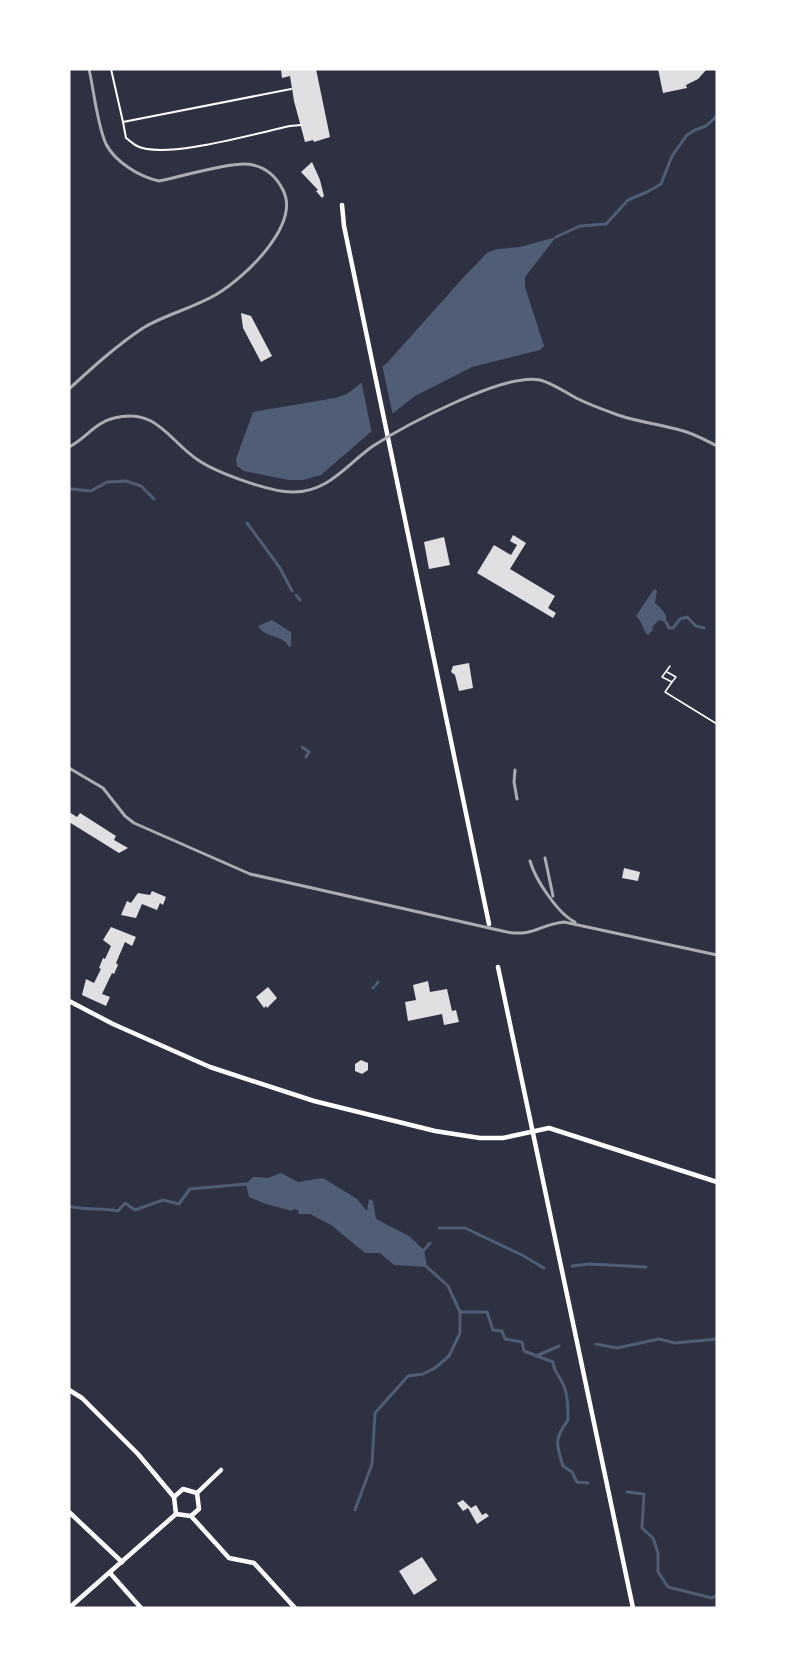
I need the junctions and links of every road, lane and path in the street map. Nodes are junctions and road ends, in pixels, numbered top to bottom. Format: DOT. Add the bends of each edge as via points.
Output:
graph roads {
  1 [pos="111,69"];
  2 [pos="291,89"];
  3 [pos="123,122"];
  4 [pos="302,125"];
  5 [pos="342,205"];
  6 [pos="670,666"];
  7 [pos="666,671"];
  8 [pos="672,674"];
  9 [pos="669,681"];
  10 [pos="717,724"];
  11 [pos="489,924"];
  12 [pos="498,968"];
  13 [pos="69,1001"];
  14 [pos="531,1132"];
  15 [pos="717,1182"];
  16 [pos="69,1390"];
  17 [pos="221,1470"];
  18 [pos="197,1492"];
  19 [pos="174,1497"];
  20 [pos="69,1512"];
  21 [pos="176,1514"];
  22 [pos="191,1516"];
  23 [pos="122,1562"];
  24 [pos="110,1573"];
  25 [pos="69,1608"];
  26 [pos="141,1608"];
  27 [pos="295,1608"];
  28 [pos="633,1608"];
  1 -- 3 [label="lane"];
  2 -- 3 [label="lane"];
  3 -- 4 [label="lane" via="126,138 151,149 184,148"];
  5 -- 11 [label="street"];
  6 -- 7 [label="path"];
  7 -- 8 [label="path"];
  7 -- 9 [label="path" via="662,677"];
  8 -- 9 [label="path"];
  8 -- 9 [label="path" via="676,677"];
  9 -- 10 [label="path" via="665,692"];
  12 -- 14 [label="street"];
  13 -- 14 [label="street" via="210,1067 314,1101 480,1138"];
  14 -- 15 [label="street" via="549,1128"];
  14 -- 28 [label="street"];
  16 -- 19 [label="street" via="138,1454"];
  17 -- 18 [label="street"];
  18 -- 19 [label="street" via="183,1490"];
  18 -- 22 [label="street" via="200,1509"];
  19 -- 21 [label="street"];
  20 -- 23 [label="street"];
  21 -- 22 [label="street"];
  21 -- 23 [label="street"];
  22 -- 27 [label="street" via="230,1558 254,1563"];
  23 -- 24 [label="street"];
  24 -- 25 [label="street"];
  24 -- 26 [label="street"];
}
